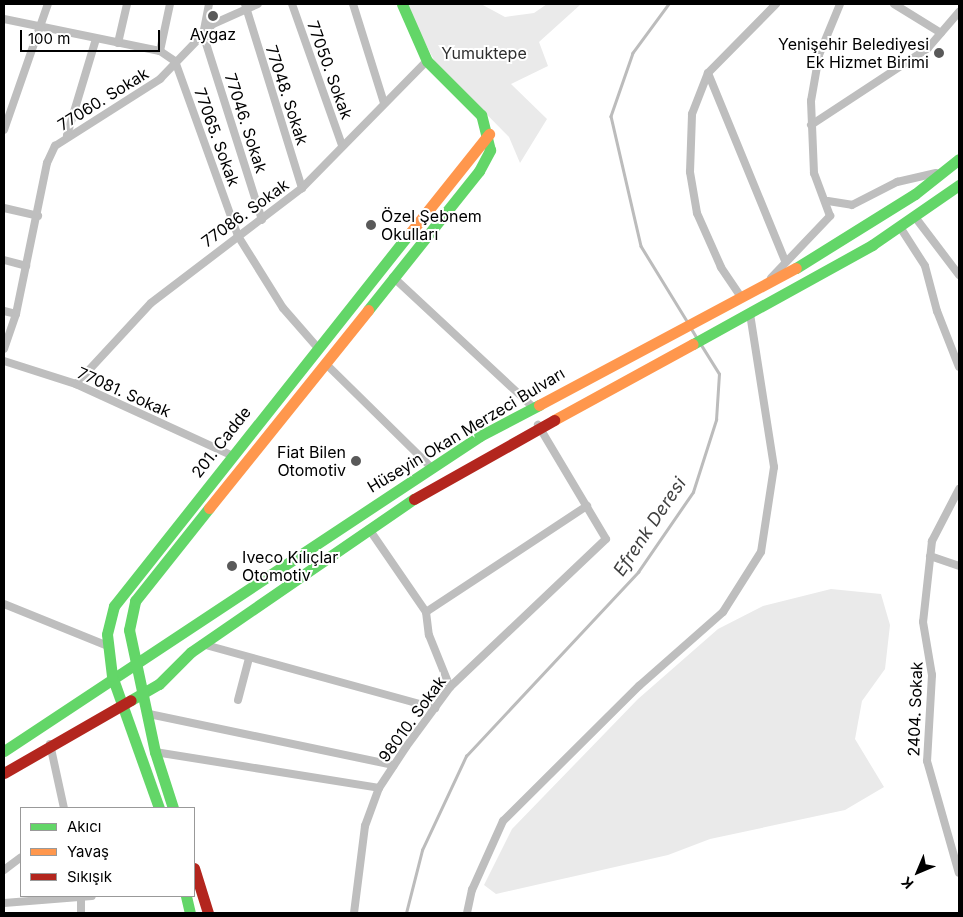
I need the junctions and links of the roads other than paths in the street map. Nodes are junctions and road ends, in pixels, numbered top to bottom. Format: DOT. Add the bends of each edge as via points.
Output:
graph roads {
  1 [pos="48,4"];
  2 [pos="127,4"];
  3 [pos="170,4"];
  4 [pos="209,4"];
  5 [pos="258,4"];
  6 [pos="292,4"];
  7 [pos="353,4"];
  8 [pos="402,4"];
  9 [pos="776,4"];
  10 [pos="840,4"];
  11 [pos="894,4"];
  12 [pos="245,7"];
  13 [pos="959,12"];
  14 [pos="4,19"];
  15 [pos="37,29"];
  16 [pos="941,33"];
  17 [pos="203,34"];
  18 [pos="96,39"];
  19 [pos="118,43"];
  20 [pos="160,51"];
  21 [pos="427,60"];
  22 [pos="175,61"];
  23 [pos="708,73"];
  24 [pos="384,103"];
  25 [pos="811,125"];
  26 [pos="4,130"];
  27 [pos="489,134"];
  28 [pos="67,135"];
  29 [pos="342,145"];
  30 [pos="959,160"];
  31 [pos="947,169"];
  32 [pos="959,185"];
  33 [pos="302,188"];
  34 [pos="828,201"];
  35 [pos="4,208"];
  36 [pos="38,216"];
  37 [pos="915,217"];
  38 [pos="262,220"];
  39 [pos="900,227"];
  40 [pos="238,236"];
  41 [pos="4,260"];
  42 [pos="785,261"];
  43 [pos="26,266"];
  44 [pos="959,275"];
  45 [pos="393,277"];
  46 [pos="766,284"];
  47 [pos="741,297"];
  48 [pos="4,311"];
  49 [pos="16,314"];
  50 [pos="746,316"];
  51 [pos="317,347"];
  52 [pos="4,349"];
  53 [pos="4,361"];
  54 [pos="325,363"];
  55 [pos="959,367"];
  56 [pos="76,384"];
  57 [pos="532,406"];
  58 [pos="538,425"];
  59 [pos="231,455"];
  60 [pos="431,467"];
  61 [pos="959,489"];
  62 [pos="587,506"];
  63 [pos="369,529"];
  64 [pos="930,556"];
  65 [pos="959,566"];
  66 [pos="4,604"];
  67 [pos="426,612"];
  68 [pos="202,644"];
  69 [pos="108,646"];
  70 [pos="249,658"];
  71 [pos="135,662"];
  72 [pos="112,676"];
  73 [pos="450,687"];
  74 [pos="143,692"];
  75 [pos="238,700"];
  76 [pos="122,703"];
  77 [pos="435,708"];
  78 [pos="149,714"];
  79 [pos="50,744"];
  80 [pos="4,751"];
  81 [pos="155,752"];
  82 [pos="394,765"];
  83 [pos="4,773"];
  84 [pos="379,788"];
  85 [pos="64,807"];
  86 [pos="158,807"];
  87 [pos="173,807"];
  88 [pos="20,858"];
  89 [pos="4,870"];
  90 [pos="195,871"];
  91 [pos="959,873"];
  92 [pos="70,897"];
  93 [pos="81,897"];
  94 [pos="186,897"];
  95 [pos="4,903"];
  96 [pos="81,913"];
  97 [pos="190,913"];
  98 [pos="208,913"];
  99 [pos="354,913"];
  100 [pos="468,913"];
  1 -- 15 [label="street"];
  2 -- 19 [label="street"];
  3 -- 20 [label="street"];
  4 -- 17 [label="street"];
  5 -- 12 [label="street, 77060. Sokak"];
  6 -- 29 [label="street, 77050. Sokak"];
  7 -- 24 [label="street"];
  8 -- 21 [label="main road"];
  9 -- 23 [label="street"];
  10 -- 25 [label="street" via="819,55"];
  11 -- 16 [label="street"];
  12 -- 17 [label="street, 77060. Sokak" via="213,24"];
  12 -- 33 [label="street, 77048. Sokak"];
  13 -- 16 [label="street"];
  14 -- 15 [label="street"];
  15 -- 18 [label="street"];
  15 -- 26 [label="street"];
  16 -- 25 [label="street" via="928,48"];
  17 -- 22 [label="street, 77060. Sokak"];
  17 -- 38 [label="street, 77046. Sokak"];
  18 -- 19 [label="street"];
  18 -- 28 [label="street"];
  19 -- 20 [label="street"];
  20 -- 22 [label="street"];
  21 -- 24 [label="street, 77086. Sokak"];
  21 -- 27 [label="main road" via="481,116"];
  22 -- 28 [label="street, 77060. Sokak" via="160,79"];
  22 -- 40 [label="street, 77065. Sokak"];
  23 -- 42 [label="street"];
  23 -- 47 [label="street" via="692,114 690,172 701,226"];
  24 -- 29 [label="street, 77086. Sokak"];
  25 -- 34 [label="street" via="814,173"];
  27 -- 45 [label="main road, 201. Cadde" via="490,150 479,171"];
  27 -- 51 [label="main road, 201. Cadde"];
  28 -- 36 [label="street, 77060. Sokak" via="55,146 47,163"];
  29 -- 33 [label="street, 77086. Sokak"];
  30 -- 31 [label="main road, Hüseyin Okan Merzeci Bulvarı"];
  31 -- 34 [label="street" via="897,182 852,205"];
  31 -- 46 [label="main road, Hüseyin Okan Merzeci Bulvarı" via="866,226"];
  32 -- 37 [label="main road, Hüseyin Okan Merzeci Bulvarı"];
  33 -- 38 [label="street, 77086. Sokak"];
  34 -- 42 [label="street" via="830,216 826,225 801,242"];
  35 -- 36 [label="street"];
  36 -- 43 [label="street, 77060. Sokak"];
  37 -- 39 [label="main road, Hüseyin Okan Merzeci Bulvarı"];
  37 -- 44 [label="street"];
  38 -- 40 [label="street, 77086. Sokak"];
  39 -- 50 [label="main road, Hüseyin Okan Merzeci Bulvarı"];
  39 -- 55 [label="street" via="926,266 937,311"];
  40 -- 51 [label="street, 77065. Sokak" via="283,308"];
  40 -- 56 [label="street, 77086. Sokak" via="151,303"];
  41 -- 43 [label="street"];
  42 -- 46 [label="street"];
  43 -- 49 [label="street, 77060. Sokak"];
  45 -- 54 [label="main road, 201. Cadde"];
  45 -- 57 [label="street"];
  46 -- 47 [label="main road, Hüseyin Okan Merzeci Bulvarı"];
  47 -- 57 [label="main road, Hüseyin Okan Merzeci Bulvarı"];
  48 -- 49 [label="street"];
  49 -- 52 [label="street, 77060. Sokak"];
  50 -- 58 [label="main road, Hüseyin Okan Merzeci Bulvarı"];
  50 -- 100 [label="street" via="774,467 761,552 723,612 639,686 503,821 472,890"];
  51 -- 59 [label="main road, 201. Cadde"];
  53 -- 56 [label="street, 77081. Sokak"];
  54 -- 60 [label="street"];
  54 -- 71 [label="main road, 201. Cadde" via="135,601 129,618"];
  56 -- 59 [label="street, 77081. Sokak"];
  57 -- 60 [label="main road, Hüseyin Okan Merzeci Bulvarı"];
  58 -- 62 [label="street"];
  58 -- 63 [label="main road, Hüseyin Okan Merzeci Bulvarı"];
  59 -- 69 [label="main road, 201. Cadde" via="124,590 114,606"];
  60 -- 71 [label="main road, Hüseyin Okan Merzeci Bulvarı"];
  61 -- 64 [label="street, 2404. Sokak" via="940,522"];
  62 -- 67 [label="street"];
  62 -- 73 [label="street, 98010. Sokak" via="606,539"];
  63 -- 67 [label="street"];
  63 -- 68 [label="main road, Hüseyin Okan Merzeci Bulvarı"];
  64 -- 65 [label="street"];
  64 -- 91 [label="street, 2404. Sokak" via="923,622 932,675 927,761"];
  66 -- 69 [label="street"];
  67 -- 73 [label="street" via="429,635"];
  68 -- 70 [label="street"];
  68 -- 74 [label="main road, Hüseyin Okan Merzeci Bulvarı" via="159,684"];
  69 -- 72 [label="main road, 201. Cadde"];
  70 -- 75 [label="street"];
  70 -- 77 [label="street"];
  71 -- 72 [label="main road, Hüseyin Okan Merzeci Bulvarı"];
  71 -- 74 [label="main road, 201. Cadde"];
  72 -- 76 [label="main road, 201. Cadde"];
  72 -- 80 [label="main road, Hüseyin Okan Merzeci Bulvarı" via="72,708"];
  73 -- 77 [label="street, 98010. Sokak"];
  74 -- 76 [label="main road, Hüseyin Okan Merzeci Bulvarı"];
  74 -- 78 [label="main road, 201. Cadde"];
  76 -- 79 [label="main road, Hüseyin Okan Merzeci Bulvarı"];
  76 -- 86 [label="main road, 201. Cadde"];
  77 -- 82 [label="street, 98010. Sokak"];
  78 -- 81 [label="main road, 201. Cadde"];
  78 -- 82 [label="street"];
  79 -- 83 [label="main road, Hüseyin Okan Merzeci Bulvarı"];
  79 -- 85 [label="street"];
  81 -- 84 [label="street"];
  81 -- 87 [label="main road, 201. Cadde"];
  82 -- 84 [label="street, 98010. Sokak"];
  84 -- 99 [label="street, 98010. Sokak" via="365,826"];
  88 -- 89 [label="street"];
  90 -- 98 [label="main road"];
  92 -- 95 [label="street"];
  93 -- 96 [label="street"];
  94 -- 97 [label="main road"];
}
